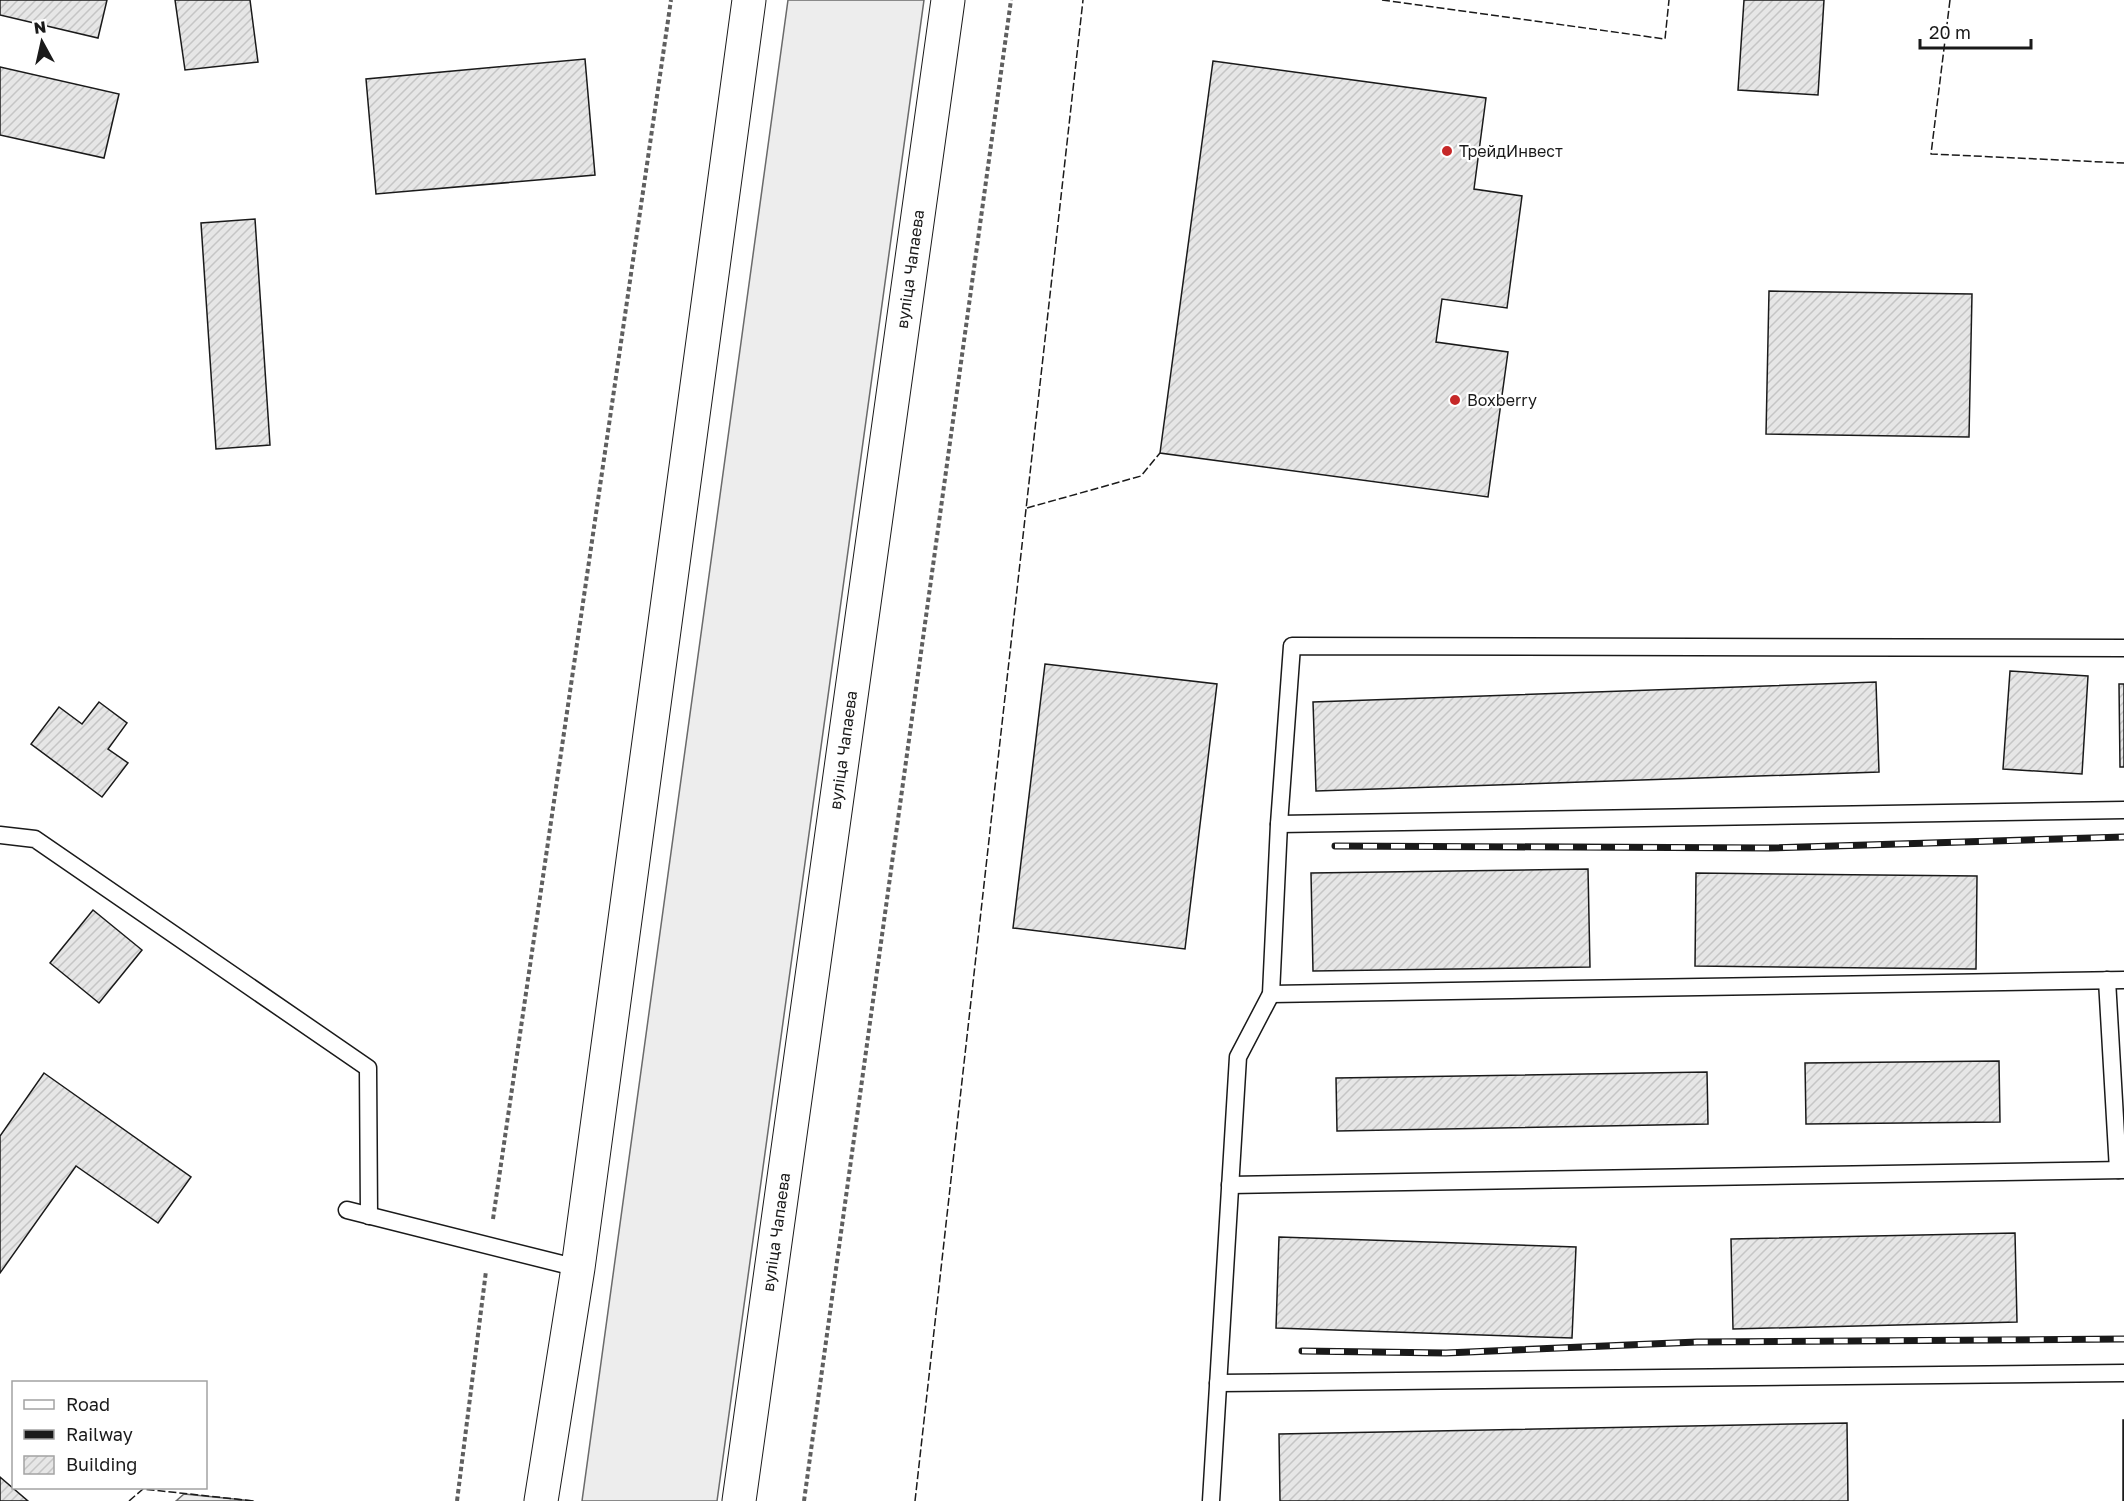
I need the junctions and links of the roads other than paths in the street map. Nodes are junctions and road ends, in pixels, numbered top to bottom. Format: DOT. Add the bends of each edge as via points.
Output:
graph roads {
  1 [pos="749,0"];
  2 [pos="948,0"];
  3 [pos="2124,648"];
  4 [pos="2124,810"];
  5 [pos="1279,824"];
  6 [pos="0,835"];
  7 [pos="2106,980"];
  8 [pos="2124,980"];
  9 [pos="1271,994"];
  10 [pos="2121,1170"];
  11 [pos="1230,1185"];
  12 [pos="347,1210"];
  13 [pos="369,1216"];
  14 [pos="578,1268"];
  15 [pos="2124,1373"];
  16 [pos="1218,1383"];
  17 [pos="541,1501"];
  18 [pos="739,1501"];
  19 [pos="1211,1501"];
  1 -- 14 [label="main road"];
  2 -- 18 [label="main road, вуліца Чапаева"];
  3 -- 5 [label="lane" via="1292,646"];
  4 -- 5 [label="lane"];
  5 -- 9 [label="lane"];
  6 -- 13 [label="lane" via="35,839 368,1068"];
  7 -- 8 [label="lane"];
  7 -- 9 [label="lane"];
  7 -- 10 [label="lane"];
  9 -- 11 [label="lane" via="1238,1057"];
  10 -- 11 [label="lane"];
  11 -- 16 [label="lane"];
  12 -- 13 [label="lane"];
  13 -- 14 [label="lane"];
  14 -- 17 [label="main road"];
  15 -- 16 [label="lane"];
  16 -- 19 [label="lane"];
}
